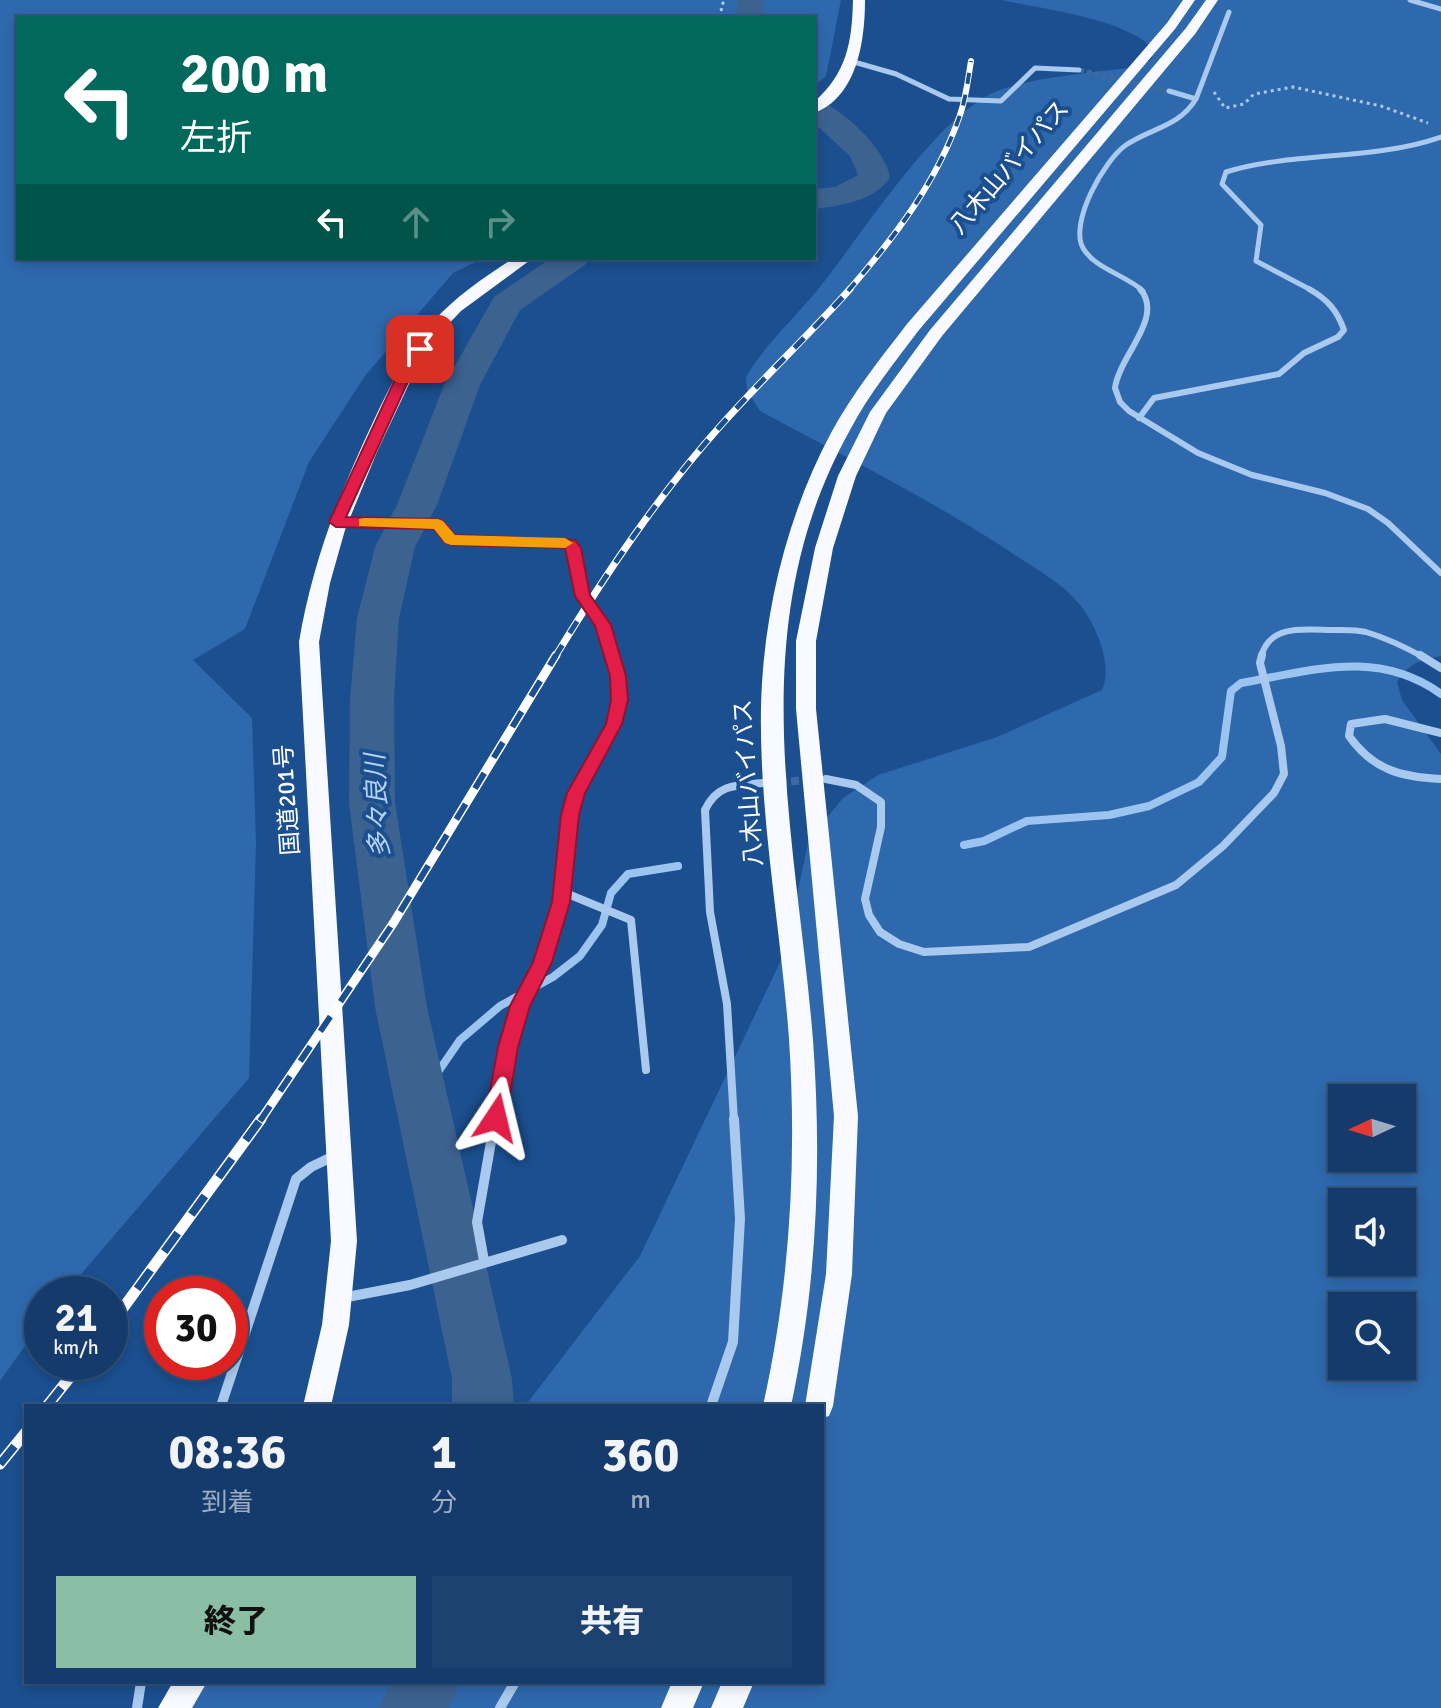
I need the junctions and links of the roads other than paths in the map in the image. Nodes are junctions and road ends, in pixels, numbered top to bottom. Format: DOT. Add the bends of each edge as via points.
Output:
graph roads {
  1 [pos="859,0"];
  2 [pos="1189,0"];
  3 [pos="1212,0"];
  4 [pos="1410,0"];
  5 [pos="1441,9"];
  6 [pos="1229,12"];
  7 [pos="854,62"];
  8 [pos="1079,70"];
  9 [pos="1169,91"];
  10 [pos="1196,99"];
  11 [pos="818,106"];
  12 [pos="1441,137"];
  13 [pos="522,260"];
  14 [pos="1139,418"];
  15 [pos="336,522"];
  16 [pos="1441,573"];
  17 [pos="1441,668"];
  18 [pos="1441,733"];
  19 [pos="826,779"];
  20 [pos="1441,779"];
  21 [pos="763,783"];
  22 [pos="563,892"];
  23 [pos="646,1070"];
  24 [pos="340,1153"];
  25 [pos="562,1240"];
  26 [pos="484,1261"];
  27 [pos="341,1298"];
  28 [pos="222,1404"];
  29 [pos="318,1404"];
  30 [pos="712,1404"];
  31 [pos="777,1404"];
  32 [pos="819,1404"];
  33 [pos="141,1684"];
  34 [pos="190,1684"];
  35 [pos="514,1684"];
  36 [pos="687,1684"];
  37 [pos="737,1684"];
  38 [pos="137,1708"];
  39 [pos="174,1708"];
  40 [pos="500,1708"];
  41 [pos="677,1708"];
  42 [pos="727,1708"];
  1 -- 7 [label="highway"];
  2 -- 31 [label="highway, 八木山バイパス" via="884,366 828,460 795,548 776,639 772,705 799,1006 807,1188 802,1269"];
  3 -- 32 [label="highway, 八木山バイパス" via="936,333 878,412 847,476 824,548 806,641 806,709 846,1116 839,1274"];
  4 -- 5 [label="street"];
  6 -- 10 [label="street"];
  7 -- 8 [label="street" via="896,74 949,99 975,101 1001,101 1035,68"];
  7 -- 11 [label="highway" via="842,83"];
  9 -- 10 [label="street"];
  10 -- 14 [label="street" via="1175,123 1125,145 1111,159 1079,224 1092,259 1145,292 1150,306 1113,388 1121,404"];
  12 -- 14 [label="street" via="1415,146 1256,163 1226,172 1222,184 1261,225 1256,261 1321,293 1344,330 1279,374 1168,393 1154,398"];
  13 -- 15 [label="highway, 国道201号" via="446,316 420,349"];
  14 -- 16 [label="street" via="1173,441 1251,475 1367,509 1386,519"];
  15 -- 22 [label="street" via="438,524 451,540 570,543 583,596 610,641 618,676 617,713 570,815"];
  15 -- 24 [label="highway, 国道201号" via="309,642"];
  17 -- 19 [label="street" via="1404,646 1362,631 1294,629 1277,634 1264,647 1260,663 1281,746 1284,774 1274,793 1176,885 1029,947 924,952 880,932 865,899 881,827 881,802 853,782"];
  18 -- 20 [label="street" via="1385,719 1351,724 1349,736 1374,765 1403,777"];
  21 -- 30 [label="street" via="728,786 712,795 705,810 710,912 727,1004 740,1219 733,1342"];
  22 -- 23 [label="street" via="631,920"];
  22 -- 26 [label="street" via="543,962 520,1006 508,1047 477,1222"];
  24 -- 27 [label="highway, 国道201号"];
  24 -- 28 [label="street" via="296,1179"];
  25 -- 26 [label="street"];
  26 -- 27 [label="street" via="410,1285"];
  27 -- 29 [label="highway, 国道201号" via="333,1354"];
  33 -- 38 [label="street"];
  34 -- 39 [label="highway"];
  35 -- 40 [label="street"];
  36 -- 41 [label="highway"];
  37 -- 42 [label="highway"];
}
